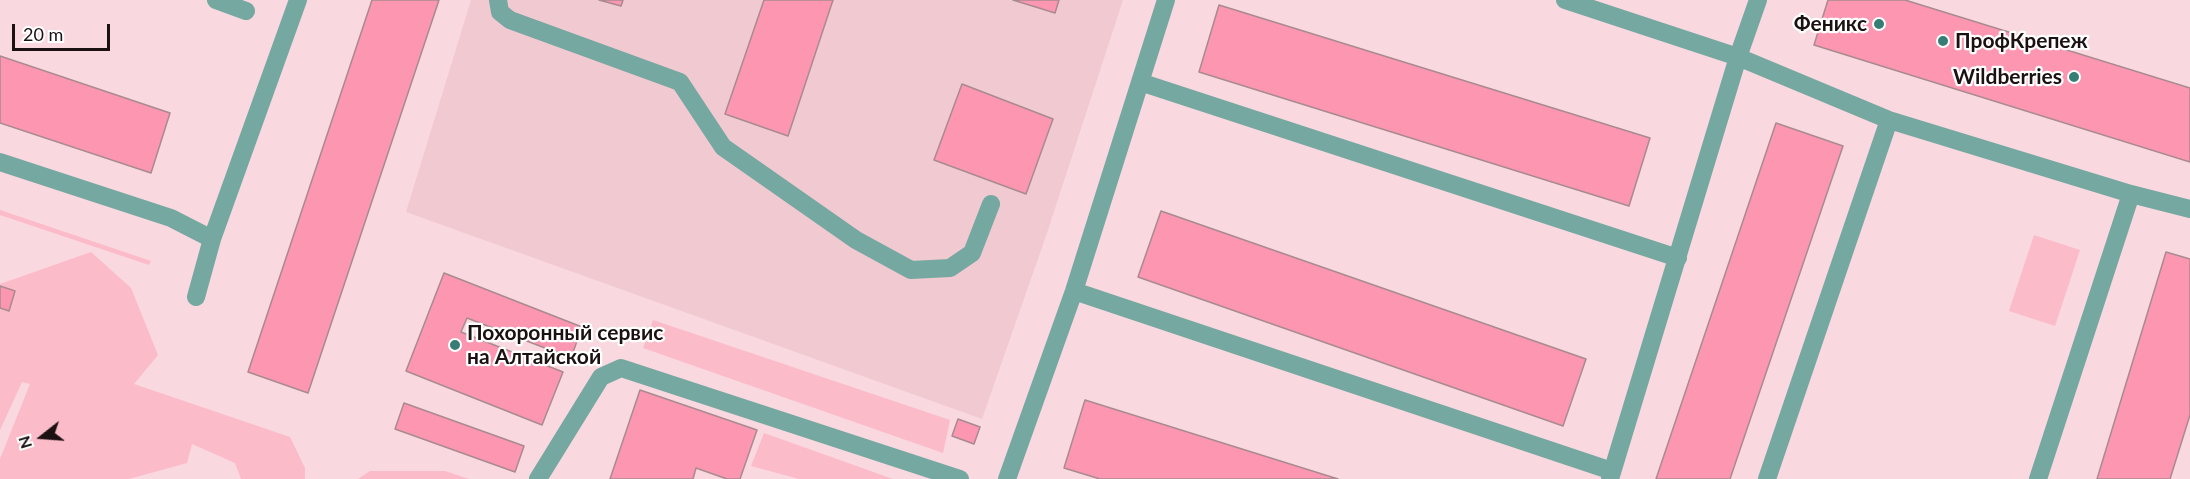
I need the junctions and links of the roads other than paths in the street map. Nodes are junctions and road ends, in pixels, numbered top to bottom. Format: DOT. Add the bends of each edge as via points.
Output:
graph roads {
  1 [pos="216,0"];
  2 [pos="298,0"];
  3 [pos="498,0"];
  4 [pos="1166,0"];
  5 [pos="1565,0"];
  6 [pos="1758,0"];
  7 [pos="246,11"];
  8 [pos="1738,57"];
  9 [pos="1140,82"];
  10 [pos="1889,120"];
  11 [pos="0,162"];
  12 [pos="2131,194"];
  13 [pos="990,204"];
  14 [pos="2190,209"];
  15 [pos="212,239"];
  16 [pos="1678,258"];
  17 [pos="1074,291"];
  18 [pos="196,297"];
  19 [pos="1611,475"];
  20 [pos="538,479"];
  21 [pos="960,479"];
  22 [pos="1007,479"];
  23 [pos="1767,479"];
  24 [pos="2038,479"];
  1 -- 7 [label="lane"];
  2 -- 15 [label="lane"];
  3 -- 13 [label="lane" via="500,12 510,20 680,82 723,147 856,240 911,270 950,268 972,252"];
  4 -- 9 [label="lane"];
  5 -- 8 [label="lane"];
  6 -- 8 [label="lane"];
  8 -- 10 [label="lane"];
  8 -- 16 [label="lane"];
  9 -- 16 [label="lane"];
  9 -- 17 [label="lane"];
  10 -- 12 [label="lane"];
  10 -- 23 [label="lane"];
  11 -- 15 [label="lane" via="171,218"];
  12 -- 14 [label="lane"];
  12 -- 24 [label="lane"];
  15 -- 18 [label="lane"];
  16 -- 19 [label="lane"];
  17 -- 19 [label="lane"];
  17 -- 22 [label="lane"];
  20 -- 21 [label="lane" via="602,376 621,368"];
}
